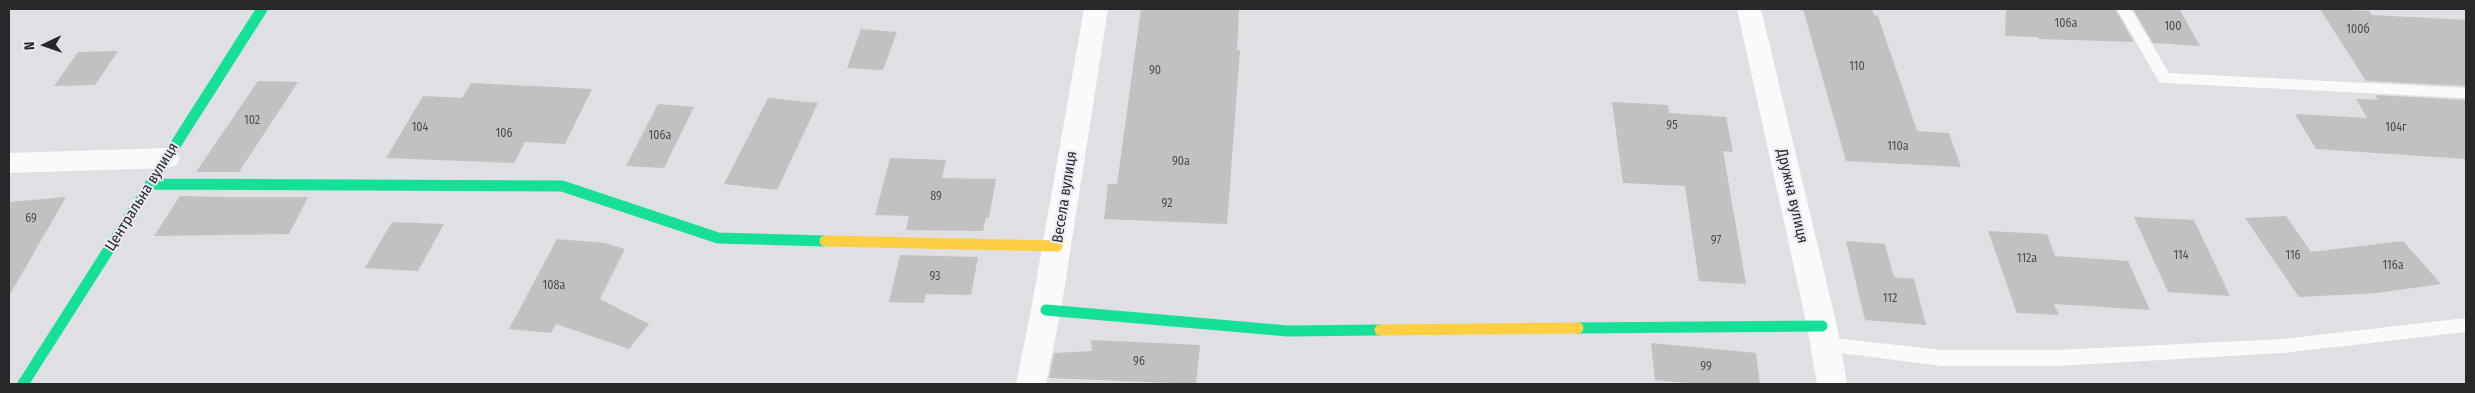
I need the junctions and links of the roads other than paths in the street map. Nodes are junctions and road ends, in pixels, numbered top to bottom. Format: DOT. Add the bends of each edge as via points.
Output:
graph roads {
  1 [pos="262,9"];
  2 [pos="1096,9"];
  3 [pos="1749,9"];
  4 [pos="2124,9"];
  5 [pos="2466,93"];
  6 [pos="167,158"];
  7 [pos="9,163"];
  8 [pos="151,184"];
  9 [pos="1057,246"];
  10 [pos="1046,310"];
  11 [pos="2466,326"];
  12 [pos="1823,335"];
  13 [pos="23,384"];
  14 [pos="1031,384"];
  15 [pos="1832,384"];
  1 -- 6 [label="street, Центральна вулиця"];
  2 -- 9 [label="street, Весела вулиця"];
  3 -- 12 [label="street, Дружна вулиця"];
  4 -- 5 [label="lane" via="2164,78"];
  6 -- 7 [label="street"];
  6 -- 8 [label="street, Центральна вулиця"];
  8 -- 9 [label="street" via="562,186 718,238"];
  8 -- 13 [label="street, Центральна вулиця"];
  9 -- 10 [label="street, Весела вулиця"];
  10 -- 12 [label="street" via="1288,331"];
  10 -- 14 [label="street, Весела вулиця"];
  11 -- 12 [label="lane" via="2283,346 2057,358 1942,358"];
  12 -- 15 [label="street, Дружна вулиця"];
}
